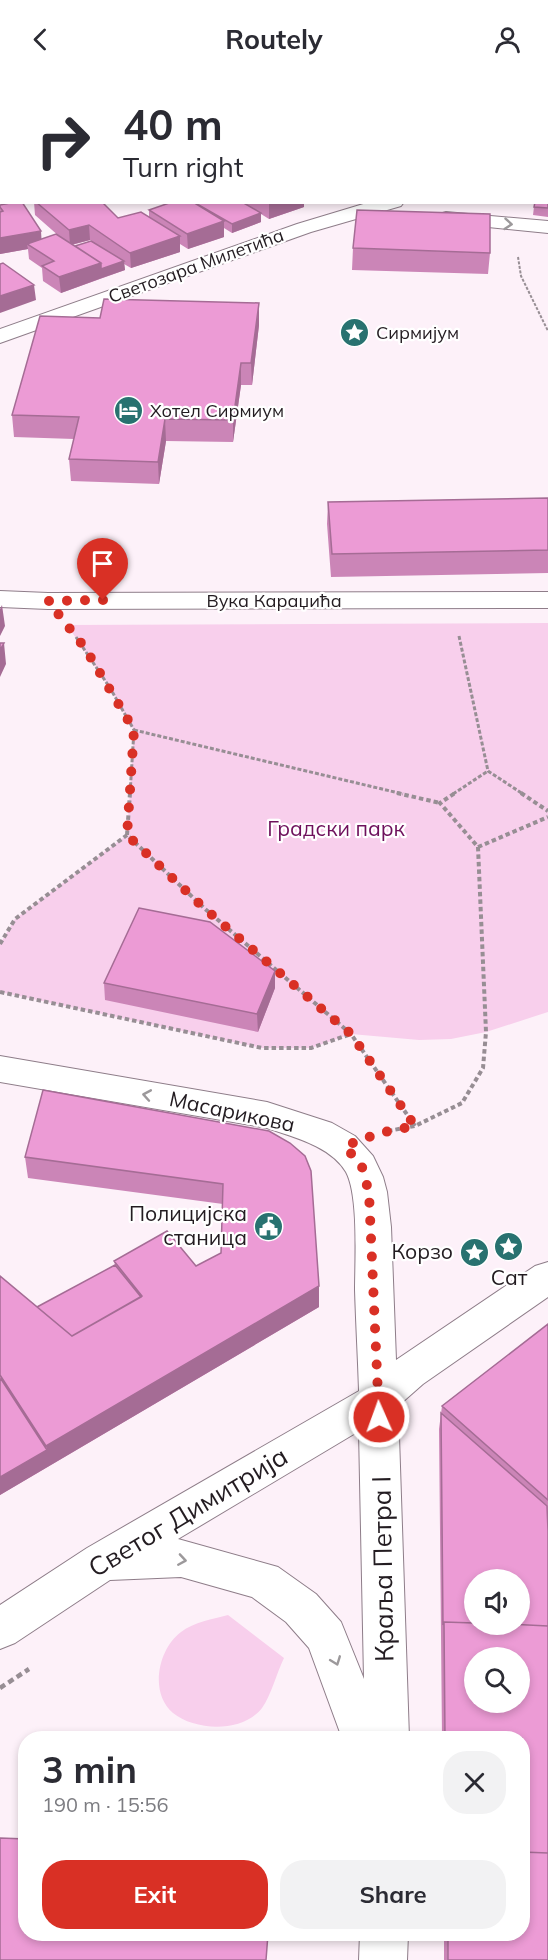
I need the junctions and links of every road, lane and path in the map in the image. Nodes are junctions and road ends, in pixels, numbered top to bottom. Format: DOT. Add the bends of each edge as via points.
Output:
graph roads {
  1 [pos="388,204"];
  2 [pos="366,212"];
  3 [pos="514,224"];
  4 [pos="548,227"];
  5 [pos="548,331"];
  6 [pos="0,336"];
  7 [pos="0,599"];
  8 [pos="451,600"];
  9 [pos="548,600"];
  10 [pos="48,601"];
  11 [pos="134,730"];
  12 [pos="488,771"];
  13 [pos="441,803"];
  14 [pos="548,811"];
  15 [pos="548,817"];
  16 [pos="127,835"];
  17 [pos="478,848"];
  18 [pos="0,944"];
  19 [pos="0,992"];
  20 [pos="351,1034"];
  21 [pos="0,1069"];
  22 [pos="415,1126"];
  23 [pos="345,1146"];
  24 [pos="548,1277"];
  25 [pos="378,1400"];
  26 [pos="102,1562"];
  27 [pos="0,1629"];
  28 [pos="361,1731"];
  29 [pos="387,1731"];
  30 [pos="384,1941"];
  31 [pos="383,1960"];
  1 -- 2 [label="street, Светозара Милетића"];
  2 -- 3 [label="street, one-way"];
  2 -- 6 [label="street, Светозара Милетића" via="304,228"];
  3 -- 4 [label="street"];
  3 -- 5 [label="path" via="521,276"];
  7 -- 10 [label="street, Вука Караџића"];
  8 -- 9 [label="street, Вука Караџића"];
  8 -- 10 [label="street, Вука Караџића"];
  8 -- 12 [label="path"];
  10 -- 11 [label="path" via="85,648"];
  11 -- 13 [label="path"];
  11 -- 16 [label="path"];
  12 -- 13 [label="path"];
  12 -- 14 [label="path"];
  13 -- 17 [label="path"];
  15 -- 17 [label="path"];
  16 -- 18 [label="path" via="15,919"];
  16 -- 20 [label="path" via="204,908"];
  17 -- 22 [label="path" via="486,1032 483,1068 462,1102"];
  19 -- 20 [label="path" via="262,1048 311,1048"];
  20 -- 22 [label="path"];
  23 -- 21 [label="street, Масарикова, one-way" via="267,1115"];
  22 -- 23 [label="path"];
  23 -- 25 [label="street, Масарикова" via="362,1167 369,1193"];
  24 -- 25 [label="street, Светог Димитрија" via="409,1372"];
  25 -- 26 [label="street, Светог Димитрија"];
  25 -- 29 [label="street, Краља Петра I"];
  26 -- 27 [label="street, Светог Димитрија"];
  26 -- 28 [label="street, Краља Петра I, one-way" via="181,1558 263,1581 301,1608 326,1636"];
  30 -- 31 [label="street"];
}
